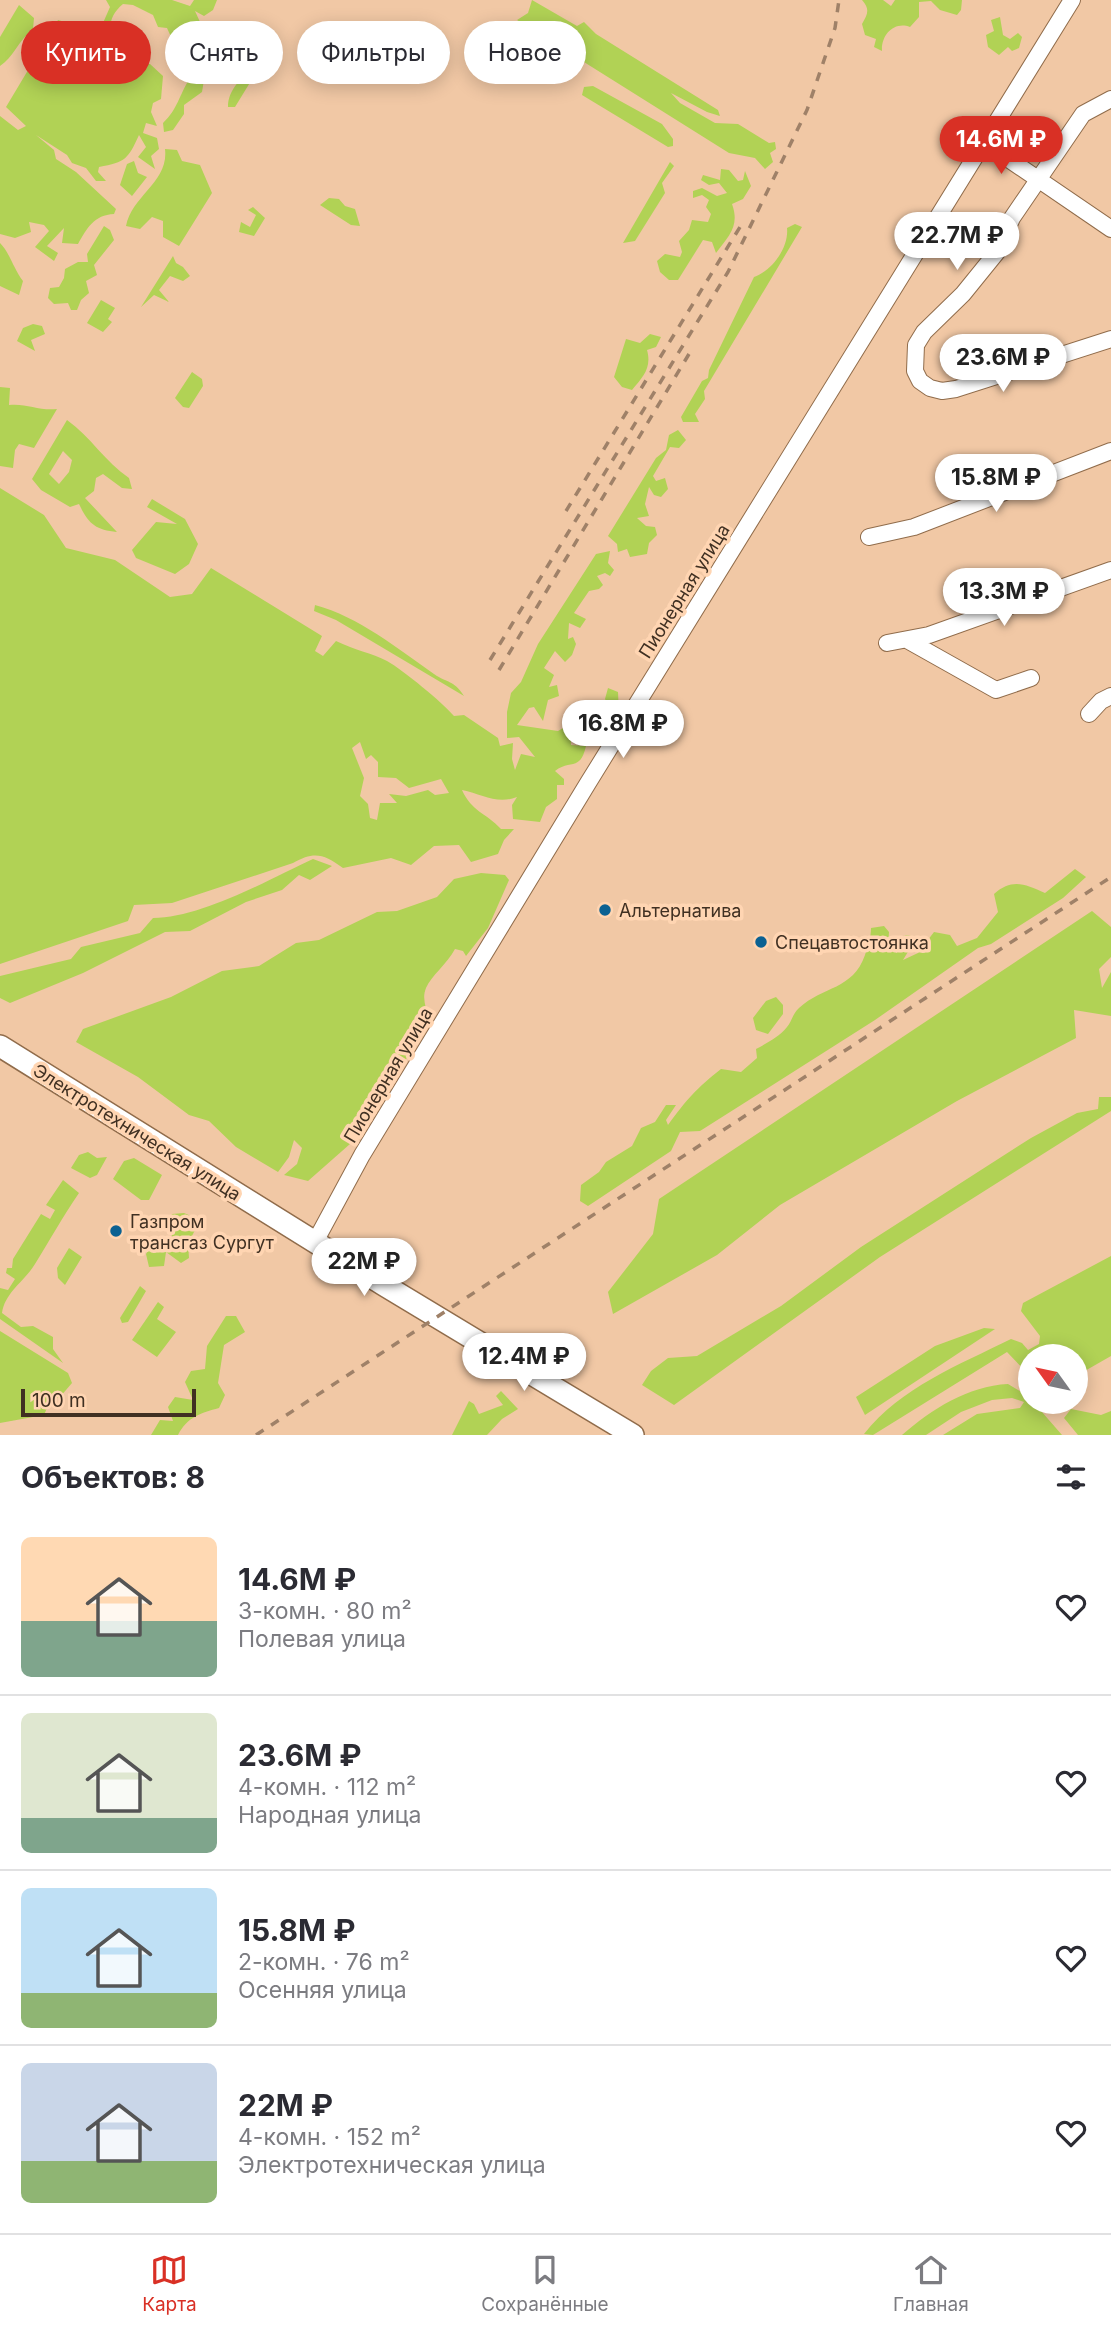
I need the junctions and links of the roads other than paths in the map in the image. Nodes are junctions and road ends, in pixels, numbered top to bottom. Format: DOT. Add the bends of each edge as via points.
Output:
graph roads {
  1 [pos="1072,0"];
  2 [pos="1111,99"];
  3 [pos="985,143"];
  4 [pos="1038,179"];
  5 [pos="1108,224"];
  6 [pos="1111,339"];
  7 [pos="1111,452"];
  8 [pos="869,537"];
  9 [pos="1111,570"];
  10 [pos="906,640"];
  11 [pos="887,643"];
  12 [pos="1031,678"];
  13 [pos="1111,695"];
  14 [pos="1089,714"];
  15 [pos="0,1046"];
  16 [pos="315,1242"];
  17 [pos="633,1435"];
  1 -- 3 [label="street, Пионерная улица"];
  2 -- 4 [label="street" via="1083,114"];
  3 -- 4 [label="street"];
  3 -- 16 [label="street, Пионерная улица" via="595,771 362,1155"];
  4 -- 5 [label="street"];
  4 -- 6 [label="street" via="1012,218 997,252 924,332 916,345 915,371 920,381 942,391"];
  7 -- 8 [label="street" via="914,527"];
  9 -- 10 [label="street"];
  10 -- 11 [label="street"];
  10 -- 12 [label="street" via="996,690"];
  13 -- 14 [label="street"];
  15 -- 16 [label="main road, Электротехническая улица"];
  16 -- 17 [label="main road, Электротехническая улица"];
}
